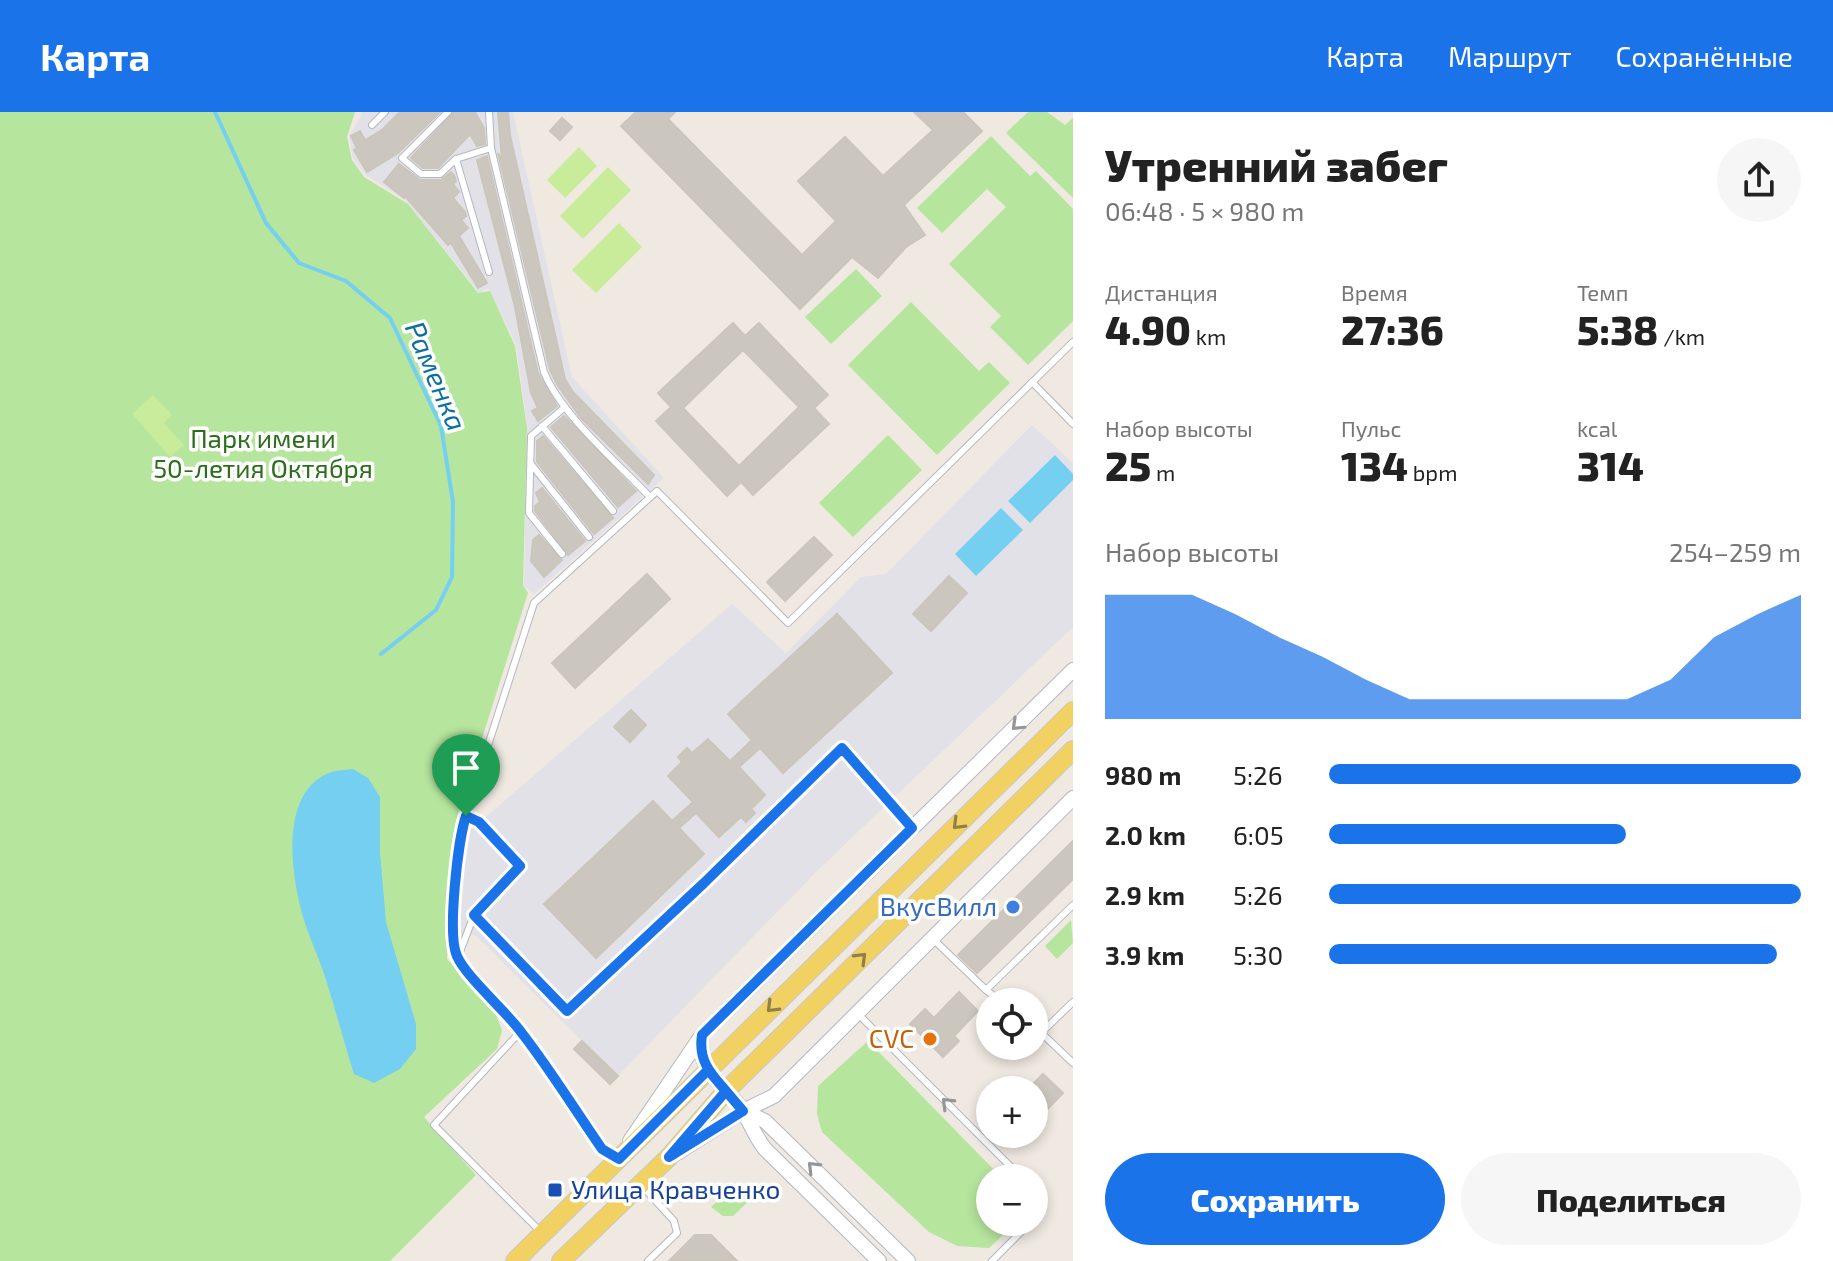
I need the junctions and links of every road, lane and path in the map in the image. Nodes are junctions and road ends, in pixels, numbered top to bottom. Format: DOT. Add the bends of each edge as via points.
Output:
graph roads {
  1 [pos="385,112"];
  2 [pos="448,112"];
  3 [pos="489,112"];
  4 [pos="372,125"];
  5 [pos="491,148"];
  6 [pos="456,159"];
  7 [pos="489,272"];
  8 [pos="1073,342"];
  9 [pos="1032,382"];
  10 [pos="565,407"];
  11 [pos="1073,424"];
  12 [pos="542,426"];
  13 [pos="531,464"];
  14 [pos="650,497"];
  15 [pos="613,511"];
  16 [pos="589,537"];
  17 [pos="562,554"];
  18 [pos="1073,670"];
  19 [pos="1073,711"];
  20 [pos="1073,750"];
  21 [pos="1073,798"];
  22 [pos="466,816"];
  23 [pos="912,828"];
  24 [pos="1073,905"];
  25 [pos="474,915"];
  26 [pos="932,938"];
  27 [pos="458,959"];
  28 [pos="984,988"];
  29 [pos="988,988"];
  30 [pos="1073,1002"];
  31 [pos="858,1014"];
  32 [pos="1048,1026"];
  33 [pos="521,1031"];
  34 [pos="702,1035"];
  35 [pos="1048,1038"];
  36 [pos="1073,1063"];
  37 [pos="708,1070"];
  38 [pos="726,1091"];
  39 [pos="743,1111"];
  40 [pos="669,1157"];
  41 [pos="619,1159"];
  42 [pos="1008,1164"];
  43 [pos="641,1185"];
  44 [pos="842,1196"];
  45 [pos="827,1211"];
  46 [pos="543,1234"];
  47 [pos="1017,1236"];
  48 [pos="515,1261"];
  49 [pos="561,1261"];
  50 [pos="648,1261"];
  51 [pos="879,1261"];
  52 [pos="908,1261"];
  53 [pos="992,1261"];
  1 -- 4 [label="lane"];
  2 -- 6 [label="lane" via="402,158 421,174 440,174"];
  3 -- 5 [label="lane"];
  5 -- 6 [label="lane"];
  5 -- 10 [label="lane" via="544,372"];
  6 -- 7 [label="lane"];
  8 -- 9 [label="lane"];
  9 -- 11 [label="lane"];
  9 -- 14 [label="lane" via="788,623 657,491"];
  10 -- 12 [label="lane"];
  10 -- 14 [label="lane"];
  12 -- 13 [label="lane" via="531,436"];
  12 -- 15 [label="lane"];
  13 -- 16 [label="lane"];
  13 -- 17 [label="lane" via="529,513"];
  14 -- 22 [label="lane" via="534,603"];
  18 -- 23 [label="street, one-way"];
  19 -- 37 [label="main road, one-way"];
  38 -- 20 [label="main road, one-way"];
  21 -- 26 [label="street"];
  22 -- 25 [label="lane" via="479,822 520,866"];
  22 -- 27 [label="lane" via="460,832 454,921"];
  23 -- 25 [label="lane" via="842,748 567,1011"];
  23 -- 34 [label="street"];
  24 -- 29 [label="lane"];
  25 -- 27 [label="lane"];
  26 -- 28 [label="lane"];
  26 -- 31 [label="street"];
  27 -- 33 [label="lane"];
  30 -- 32 [label="lane"];
  31 -- 39 [label="street" via="774,1096"];
  42 -- 31 [label="lane, one-way"];
  33 -- 41 [label="lane" via="602,1149"];
  33 -- 46 [label="lane" via="434,1125"];
  34 -- 37 [label="street" via="700,1048"];
  34 -- 41 [label="street"];
  35 -- 36 [label="lane"];
  37 -- 38 [label="street"];
  37 -- 41 [label="main road"];
  38 -- 39 [label="street"];
  38 -- 40 [label="main road"];
  39 -- 40 [label="street"];
  44 -- 39 [label="street, one-way" via="765,1121"];
  39 -- 45 [label="street" via="765,1149"];
  40 -- 43 [label="main road"];
  41 -- 46 [label="main road"];
  43 -- 49 [label="main road"];
  43 -- 50 [label="lane" via="674,1221 677,1233"];
  44 -- 45 [label="street"];
  44 -- 52 [label="street"];
  45 -- 51 [label="street"];
  46 -- 48 [label="main road"];
  47 -- 53 [label="lane"];
}
